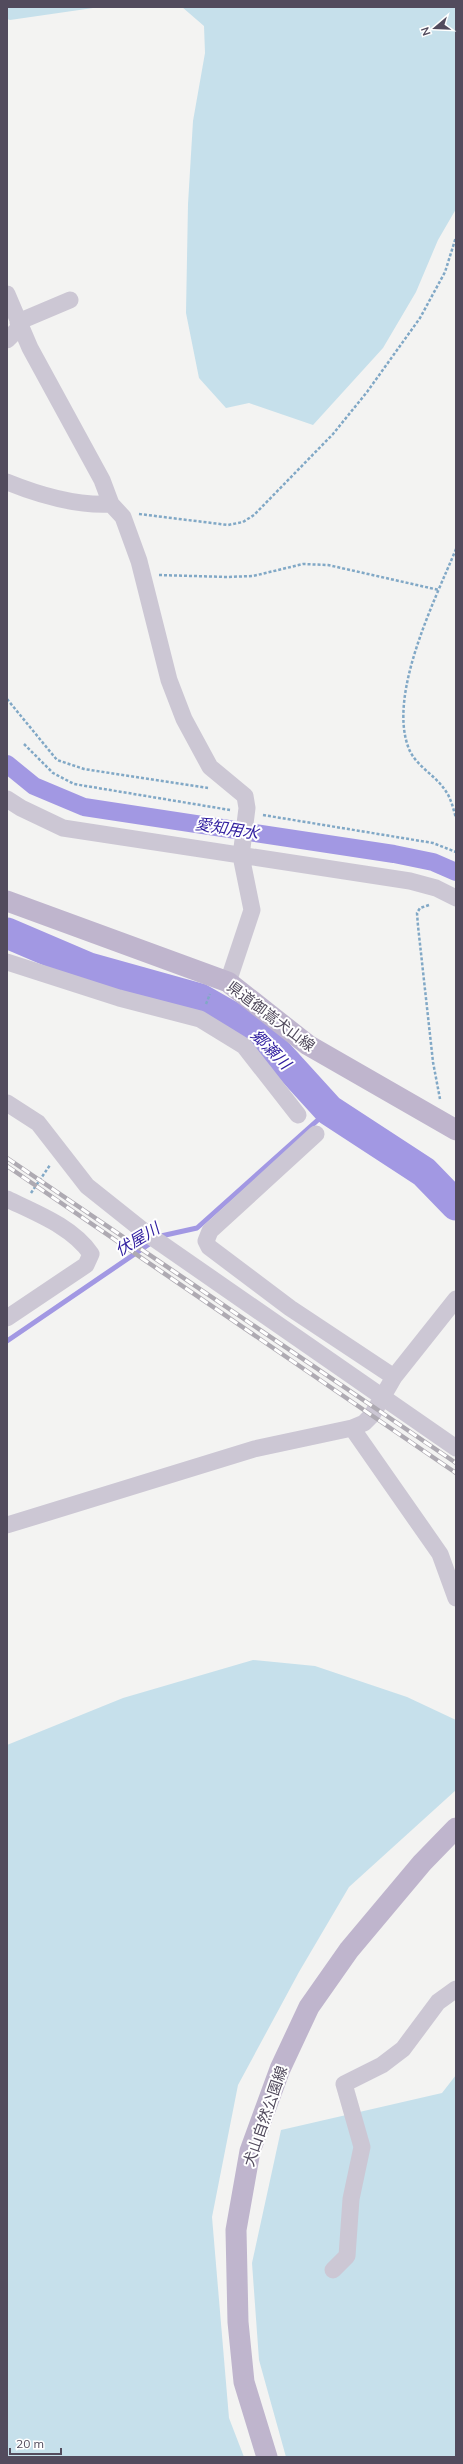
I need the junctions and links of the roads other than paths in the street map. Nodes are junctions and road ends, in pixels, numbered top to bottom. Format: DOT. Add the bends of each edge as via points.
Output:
graph roads {
  1 [pos="7,294"];
  2 [pos="70,300"];
  3 [pos="19,325"];
  4 [pos="7,340"];
  5 [pos="7,482"];
  6 [pos="111,504"];
  7 [pos="7,799"];
  8 [pos="241,856"];
  9 [pos="456,898"];
  10 [pos="8,903"];
  11 [pos="7,962"];
  12 [pos="228,982"];
  13 [pos="7,1103"];
  14 [pos="298,1115"];
  15 [pos="448,1124"];
  16 [pos="316,1134"];
  17 [pos="14,1203"];
  18 [pos="456,1299"];
  19 [pos="7,1318"];
  20 [pos="394,1377"];
  21 [pos="382,1395"];
  22 [pos="352,1428"];
  23 [pos="456,1448"];
  24 [pos="7,1525"];
  25 [pos="452,1570"];
  26 [pos="456,1598"];
  27 [pos="456,1828"];
  28 [pos="456,1989"];
  29 [pos="333,2270"];
  30 [pos="267,2457"];
  1 -- 3 [label="street"];
  2 -- 3 [label="street"];
  3 -- 4 [label="street"];
  3 -- 6 [label="street" via="102,480"];
  5 -- 6 [label="street" via="34,493 95,505"];
  6 -- 8 [label="street" via="123,517 142,575 169,680 184,719 210,767 245,796 246,812"];
  7 -- 8 [label="street" via="63,828"];
  8 -- 9 [label="street" via="410,881 436,888"];
  8 -- 12 [label="street" via="252,910"];
  10 -- 12 [label="main road, 県道御嵩犬山線"];
  11 -- 14 [label="street" via="119,998 200,1019 244,1046"];
  12 -- 15 [label="main road, 県道御嵩犬山線" via="308,1045"];
  13 -- 21 [label="street" via="38,1123 87,1186 146,1234"];
  16 -- 20 [label="street" via="210,1232 206,1240 209,1247 290,1308"];
  17 -- 19 [label="street" via="41,1215 83,1242 92,1254 86,1265"];
  18 -- 20 [label="street"];
  20 -- 21 [label="street"];
  21 -- 22 [label="street" via="372,1415 364,1423"];
  21 -- 23 [label="street"];
  22 -- 24 [label="street" via="254,1449"];
  22 -- 25 [label="street"];
  25 -- 26 [label="street"];
  27 -- 30 [label="main road, 犬山自然公園線" via="422,1863 339,1962 309,2006 280,2068 250,2151 236,2230 238,2322 244,2382"];
  28 -- 29 [label="street" via="438,2002 403,2049 382,2065 344,2084 362,2148 351,2199 347,2256"];
}
